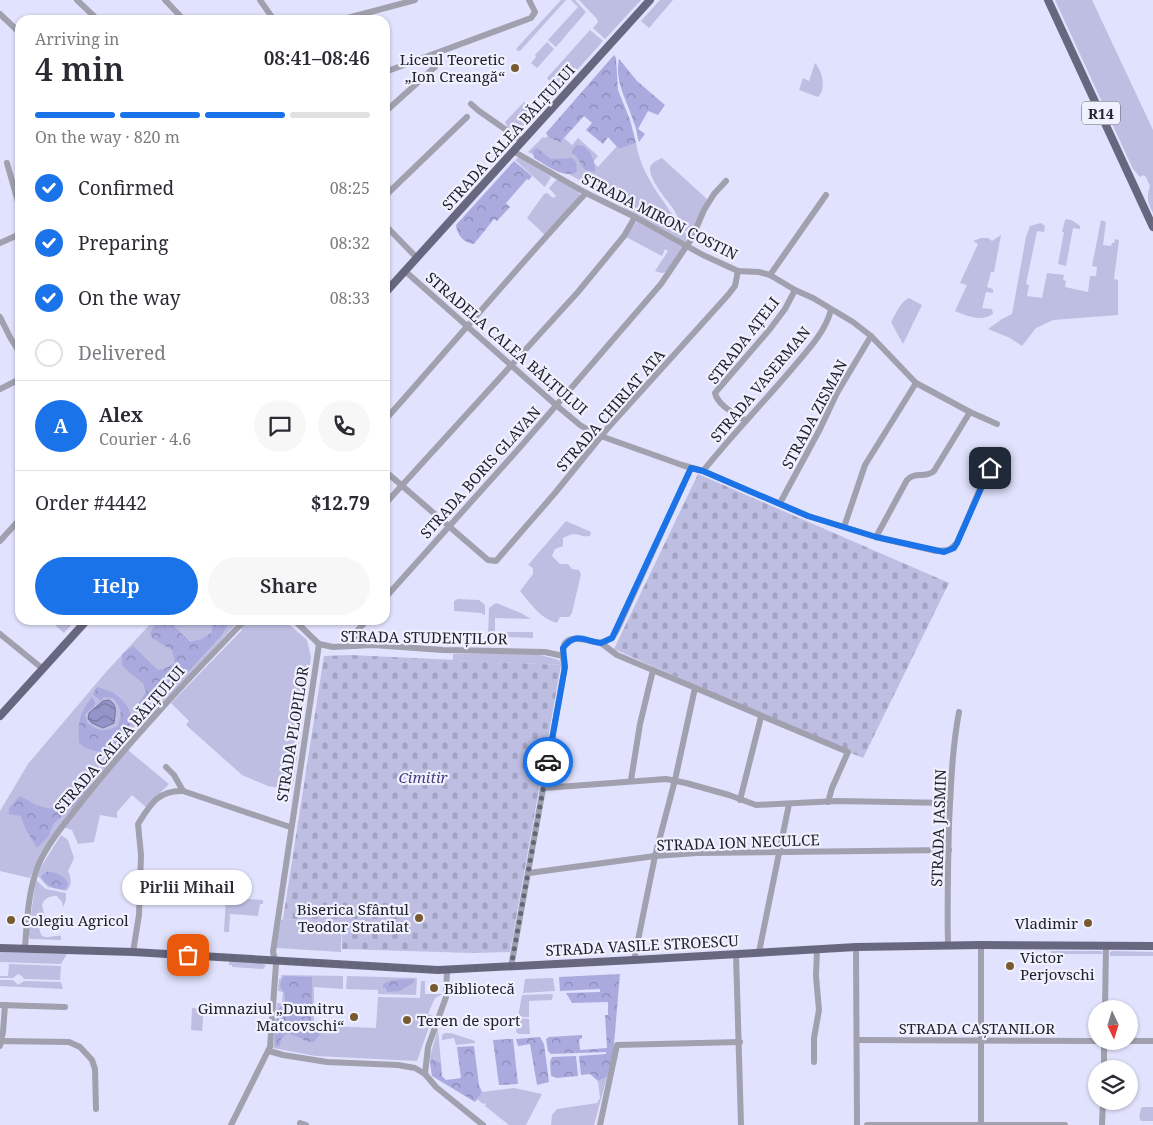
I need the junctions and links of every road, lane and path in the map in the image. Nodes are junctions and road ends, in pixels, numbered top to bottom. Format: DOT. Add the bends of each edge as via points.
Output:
graph roads {
  1 [pos="77,0"];
  2 [pos="165,0"];
  3 [pos="260,0"];
  4 [pos="415,0"];
  5 [pos="529,0"];
  6 [pos="650,0"];
  7 [pos="1048,0"];
  8 [pos="0,14"];
  9 [pos="93,15"];
  10 [pos="179,15"];
  11 [pos="270,15"];
  12 [pos="359,15"];
  13 [pos="15,28"];
  14 [pos="434,54"];
  15 [pos="390,70"];
  16 [pos="471,104"];
  17 [pos="390,108"];
  18 [pos="467,117"];
  19 [pos="522,141"];
  20 [pos="513,151"];
  21 [pos="7,163"];
  22 [pos="726,181"];
  23 [pos="15,191"];
  24 [pos="390,191"];
  25 [pos="586,193"];
  26 [pos="826,194"];
  27 [pos="636,217"];
  28 [pos="1153,227"];
  29 [pos="390,230"];
  30 [pos="15,236"];
  31 [pos="0,243"];
  32 [pos="687,245"];
  33 [pos="417,258"];
  34 [pos="738,270"];
  35 [pos="405,271"];
  36 [pos="770,275"];
  37 [pos="390,288"];
  38 [pos="795,290"];
  39 [pos="831,310"];
  40 [pos="0,317"];
  41 [pos="468,327"];
  42 [pos="871,336"];
  43 [pos="15,345"];
  44 [pos="512,365"];
  45 [pos="15,382"];
  46 [pos="916,383"];
  47 [pos="0,389"];
  48 [pos="556,405"];
  49 [pos="970,412"];
  50 [pos="390,414"];
  51 [pos="746,421"];
  52 [pos="997,424"];
  53 [pos="602,436"];
  54 [pos="995,458"];
  55 [pos="691,468"];
  56 [pos="703,471"];
  57 [pos="390,476"];
  58 [pos="401,486"];
  59 [pos="390,498"];
  60 [pos="780,503"];
  61 [pos="15,524"];
  62 [pos="449,525"];
  63 [pos="844,527"];
  64 [pos="876,537"];
  65 [pos="0,541"];
  66 [pos="390,592"];
  67 [pos="83,625"];
  68 [pos="240,625"];
  69 [pos="299,625"];
  70 [pos="362,625"];
  71 [pos="0,634"];
  72 [pos="601,643"];
  73 [pos="319,644"];
  74 [pos="356,646"];
  75 [pos="563,656"];
  76 [pos="43,669"];
  77 [pos="653,670"];
  78 [pos="696,688"];
  79 [pos="958,712"];
  80 [pos="0,716"];
  81 [pos="761,717"];
  82 [pos="166,766"];
  83 [pos="631,780"];
  84 [pos="676,780"];
  85 [pos="544,788"];
  86 [pos="182,791"];
  87 [pos="740,800"];
  88 [pos="828,802"];
  89 [pos="950,803"];
  90 [pos="789,804"];
  91 [pos="290,827"];
  92 [pos="948,850"];
  93 [pos="780,853"];
  94 [pos="655,856"];
  95 [pos="529,873"];
  96 [pos="948,945"];
  97 [pos="981,945"];
  98 [pos="1106,946"];
  99 [pos="1153,946"];
  100 [pos="856,947"];
  101 [pos="0,948"];
  102 [pos="25,948"];
  103 [pos="817,949"];
  104 [pos="133,952"];
  105 [pos="759,952"];
  106 [pos="736,954"];
  107 [pos="275,960"];
  108 [pos="634,960"];
  109 [pos="511,967"];
  110 [pos="447,970"];
  111 [pos="1105,1000"];
  112 [pos="2,1005"];
  113 [pos="65,1007"];
  114 [pos="857,1040"];
  115 [pos="982,1040"];
  116 [pos="1088,1041"];
  117 [pos="1138,1041"];
  118 [pos="1153,1041"];
  119 [pos="740,1042"];
  120 [pos="0,1044"];
  121 [pos="269,1051"];
  122 [pos="814,1062"];
  123 [pos="425,1074"];
  124 [pos="96,1109"];
  125 [pos="1103,1110"];
  126 [pos="981,1124"];
  127 [pos="231,1125"];
  128 [pos="484,1125"];
  129 [pos="600,1125"];
  130 [pos="741,1125"];
  131 [pos="857,1125"];
  132 [pos="867,1125"];
  133 [pos="1066,1125"];
  134 [pos="1102,1125"];
  1 -- 9 [label="street"];
  2 -- 10 [label="street"];
  3 -- 11 [label="street"];
  4 -- 12 [label="street"];
  5 -- 14 [label="street" via="535,12 532,18"];
  6 -- 19 [label="main road, STRADA CALEA BĂLȚULUI"];
  7 -- 28 [label="main road, R14"];
  8 -- 13 [label="street"];
  14 -- 15 [label="street"];
  14 -- 17 [label="street" via="436,66"];
  16 -- 19 [label="street"];
  18 -- 24 [label="street"];
  19 -- 20 [label="main road, STRADA CALEA BĂLȚULUI"];
  20 -- 25 [label="street, STRADA MIRON COSTIN"];
  20 -- 33 [label="main road, STRADA CALEA BĂLȚULUI"];
  21 -- 23 [label="street"];
  22 -- 32 [label="street, STRADA BORIS GLAVAN" via="704,210"];
  25 -- 27 [label="street, STRADA MIRON COSTIN"];
  25 -- 41 [label="street"];
  26 -- 36 [label="street"];
  27 -- 32 [label="street, STRADA MIRON COSTIN"];
  27 -- 44 [label="street" via="578,292"];
  29 -- 33 [label="street"];
  30 -- 31 [label="street"];
  32 -- 34 [label="street, STRADA MIRON COSTIN"];
  32 -- 48 [label="street, STRADA BORIS GLAVAN" via="661,284"];
  33 -- 35 [label="main road, STRADA CALEA BĂLȚULUI"];
  34 -- 36 [label="street, STRADA MIRON COSTIN"];
  34 -- 53 [label="street, STRADA CHIRIAT ATA" via="735,286 728,295"];
  35 -- 37 [label="main road, STRADA CALEA BĂLȚULUI"];
  35 -- 41 [label="street, STRADELA CALEA BĂLȚULUI"];
  36 -- 38 [label="street, STRADA MIRON COSTIN"];
  38 -- 39 [label="street, STRADA MIRON COSTIN"];
  38 -- 51 [label="street, STRADA AȚELI" via="770,329 715,393 722,404"];
  39 -- 42 [label="street, STRADA MIRON COSTIN"];
  39 -- 51 [label="street, STRADA VASERMAN" via="812,344"];
  40 -- 43 [label="street"];
  41 -- 44 [label="street, STRADELA CALEA BĂLȚULUI"];
  41 -- 50 [label="street"];
  42 -- 46 [label="street, STRADA MIRON COSTIN"];
  42 -- 60 [label="street, STRADA ZISMAN" via="836,393"];
  44 -- 48 [label="street, STRADELA CALEA BĂLȚULUI"];
  44 -- 58 [label="street"];
  45 -- 47 [label="street"];
  46 -- 49 [label="street, STRADA MIRON COSTIN"];
  46 -- 63 [label="street" via="865,465"];
  48 -- 53 [label="street, STRADELA CALEA BĂLȚULUI"];
  48 -- 62 [label="street, STRADA BORIS GLAVAN"];
  49 -- 52 [label="street, STRADA MIRON COSTIN"];
  49 -- 64 [label="street" via="934,471 928,475 916,474 907,480"];
  51 -- 56 [label="street, STRADA VASERMAN"];
  53 -- 55 [label="street, STRADELA CALEA BĂLȚULUI"];
  53 -- 62 [label="street, STRADA CHIRIAT ATA" via="499,558 488,560"];
  54 -- 64 [label="street, STRADELA CALEA BĂLȚULUI" via="954,548 936,551"];
  55 -- 56 [label="street, STRADELA CALEA BĂLȚULUI"];
  55 -- 72 [label="street" via="617,630 612,638"];
  56 -- 60 [label="street, STRADELA CALEA BĂLȚULUI"];
  57 -- 58 [label="street"];
  58 -- 59 [label="street"];
  58 -- 62 [label="street"];
  60 -- 63 [label="street, STRADELA CALEA BĂLȚULUI"];
  61 -- 65 [label="street"];
  62 -- 66 [label="street, STRADA BORIS GLAVAN"];
  63 -- 64 [label="street, STRADELA CALEA BĂLȚULUI"];
  67 -- 76 [label="main road"];
  68 -- 102 [label="street, STRADA CALEA BĂLȚULUI" via="178,689 65,823 39,864 34,878"];
  69 -- 73 [label="street, STRADA STUDENȚILOR"];
  70 -- 74 [label="street" via="358,630"];
  71 -- 76 [label="street"];
  72 -- 75 [label="street" via="576,638 563,648"];
  72 -- 77 [label="street" via="617,655"];
  73 -- 74 [label="street, STRADA STUDENȚILOR"];
  73 -- 91 [label="street, STRADA PLOPILOR"];
  74 -- 75 [label="street, STRADA STUDENȚILOR" via="545,652"];
  75 -- 85 [label="street" via="564,672"];
  76 -- 80 [label="main road"];
  77 -- 78 [label="street"];
  77 -- 83 [label="street"];
  78 -- 81 [label="street"];
  78 -- 84 [label="street"];
  79 -- 89 [label="street, STRADA JASMIN"];
  81 -- 87 [label="street"];
  81 -- 88 [label="street" via="848,752"];
  82 -- 86 [label="street"];
  83 -- 84 [label="street"];
  83 -- 85 [label="street"];
  84 -- 87 [label="street"];
  84 -- 94 [label="street"];
  85 -- 95 [label="street"];
  86 -- 91 [label="street, STRADA PLOPILOR"];
  86 -- 104 [label="street" via="171,791 156,798 138,824 141,855 139,915"];
  87 -- 90 [label="street" via="756,805"];
  88 -- 89 [label="street"];
  88 -- 90 [label="street"];
  89 -- 92 [label="street, STRADA JASMIN"];
  90 -- 93 [label="street"];
  91 -- 107 [label="street, STRADA PLOPILOR" via="273,952"];
  92 -- 93 [label="street, STRADA ION NECULCE"];
  92 -- 96 [label="street, STRADA JASMIN"];
  93 -- 94 [label="street, STRADA ION NECULCE"];
  93 -- 105 [label="street"];
  94 -- 95 [label="street, STRADA ION NECULCE"];
  94 -- 108 [label="street"];
  95 -- 109 [label="street"];
  96 -- 97 [label="main road, STRADA VASILE STROESCU"];
  96 -- 100 [label="main road, STRADA VASILE STROESCU"];
  97 -- 98 [label="main road, STRADA VASILE STROESCU"];
  97 -- 115 [label="street"];
  98 -- 99 [label="main road, STRADA VASILE STROESCU"];
  98 -- 111 [label="street"];
  100 -- 103 [label="main road, STRADA VASILE STROESCU"];
  100 -- 114 [label="street"];
  101 -- 102 [label="main road, STRADA VASILE STROESCU"];
  102 -- 104 [label="main road, STRADA VASILE STROESCU"];
  103 -- 105 [label="main road, STRADA VASILE STROESCU"];
  103 -- 122 [label="street" via="819,1010"];
  104 -- 107 [label="main road, STRADA VASILE STROESCU"];
  105 -- 106 [label="main road, STRADA VASILE STROESCU"];
  106 -- 108 [label="main road, STRADA VASILE STROESCU"];
  106 -- 119 [label="street" via="736,1010"];
  107 -- 110 [label="main road, STRADA VASILE STROESCU"];
  107 -- 121 [label="street, STRADA PLOPILOR"];
  108 -- 109 [label="main road, STRADA VASILE STROESCU"];
  109 -- 110 [label="main road, STRADA VASILE STROESCU"];
  110 -- 123 [label="street" via="446,997 428,1047"];
  112 -- 113 [label="street"];
  112 -- 120 [label="street"];
  114 -- 115 [label="street, STRADA CAȘTANILOR"];
  114 -- 131 [label="street"];
  115 -- 116 [label="street, STRADA CAȘTANILOR"];
  115 -- 126 [label="street"];
  117 -- 118 [label="street"];
  119 -- 129 [label="street" via="617,1044"];
  119 -- 130 [label="street"];
  120 -- 124 [label="street" via="69,1042 80,1046 95,1069"];
  121 -- 123 [label="street" via="327,1062 398,1065 415,1068"];
  121 -- 127 [label="street"];
  123 -- 128 [label="street" via="443,1093"];
  125 -- 134 [label="street"];
  126 -- 132 [label="street"];
  126 -- 133 [label="street"];
}
